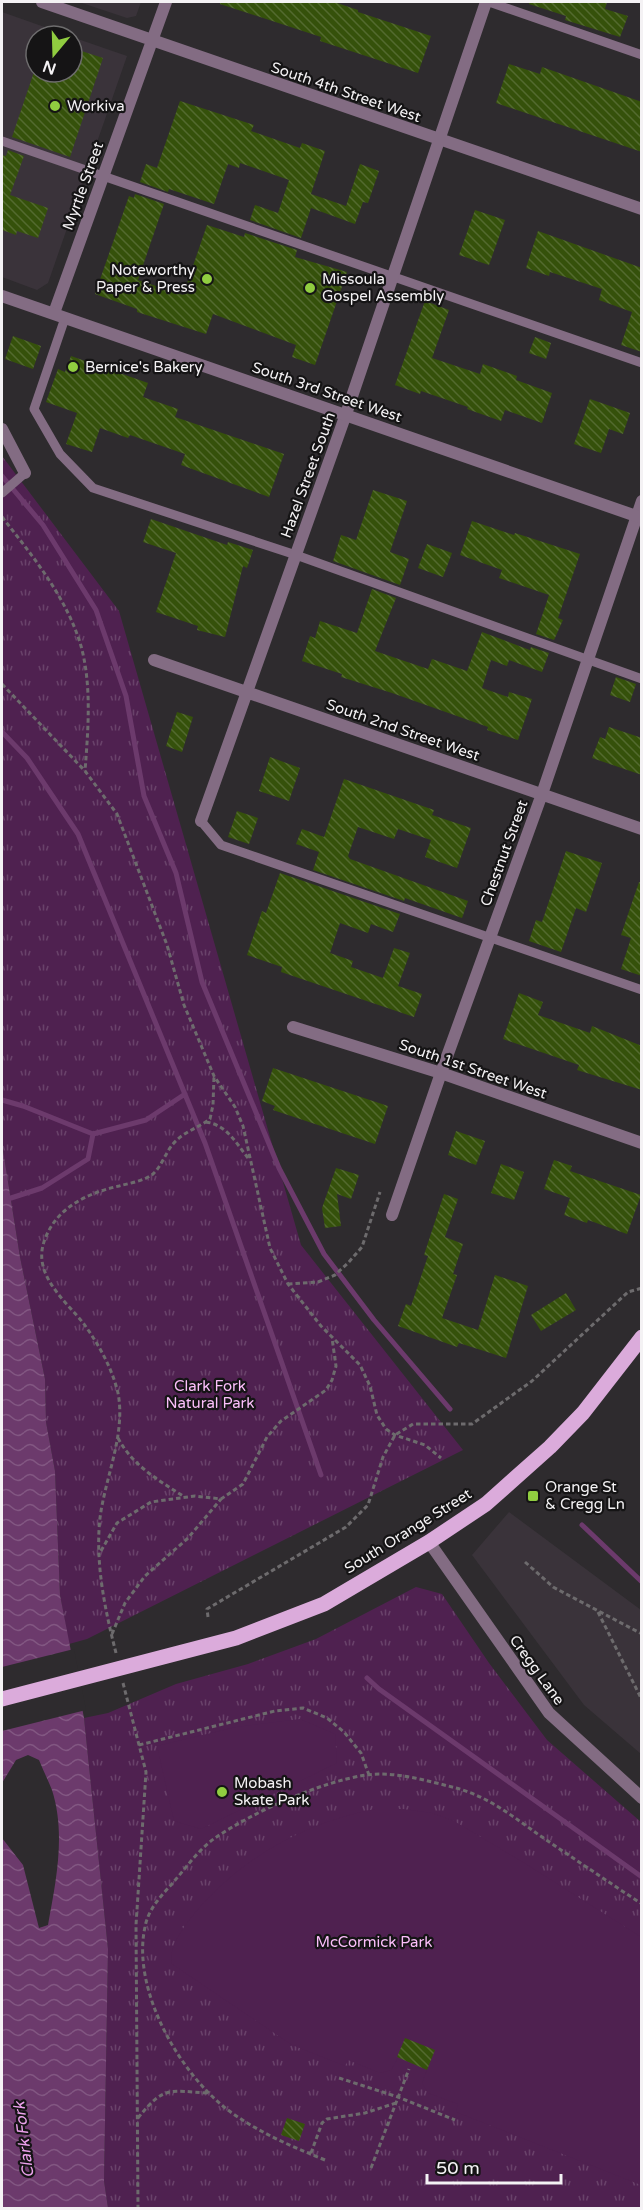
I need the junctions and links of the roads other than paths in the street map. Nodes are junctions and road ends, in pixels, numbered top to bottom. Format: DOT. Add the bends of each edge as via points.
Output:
graph roads {
  1 [pos="42,2"];
  2 [pos="166,2"];
  3 [pos="487,2"];
  4 [pos="152,40"];
  5 [pos="642,55"];
  6 [pos="438,140"];
  7 [pos="2,141"];
  8 [pos="102,177"];
  9 [pos="642,209"];
  10 [pos="392,277"];
  11 [pos="2,296"];
  12 [pos="59,316"];
  13 [pos="642,363"];
  14 [pos="346,414"];
  15 [pos="2,429"];
  16 [pos="21,476"];
  17 [pos="2,493"];
  18 [pos="642,501"];
  19 [pos="639,517"];
  20 [pos="296,555"];
  21 [pos="154,660"];
  22 [pos="587,660"];
  23 [pos="642,679"];
  24 [pos="248,691"];
  25 [pos="542,794"];
  26 [pos="201,821"];
  27 [pos="642,829"];
  28 [pos="490,936"];
  29 [pos="642,990"];
  30 [pos="293,1027"];
  31 [pos="441,1073"];
  32 [pos="642,1143"];
  33 [pos="392,1215"];
  34 [pos="642,1337"];
  35 [pos="429,1542"];
  36 [pos="2,1699"];
  37 [pos="642,1798"];
  1 -- 4 [label="street, South 4th Street West"];
  2 -- 4 [label="street, Myrtle Street"];
  3 -- 5 [label="lane"];
  3 -- 6 [label="street, Hazel Street South"];
  4 -- 6 [label="street, South 4th Street West"];
  4 -- 8 [label="street, Myrtle Street"];
  6 -- 9 [label="street, South 4th Street West"];
  6 -- 10 [label="street, Hazel Street South"];
  7 -- 8 [label="lane"];
  8 -- 10 [label="lane"];
  8 -- 12 [label="street, Myrtle Street"];
  10 -- 13 [label="lane"];
  10 -- 14 [label="street, Hazel Street South"];
  11 -- 12 [label="street, South 3rd Street West"];
  12 -- 14 [label="street, South 3rd Street West"];
  12 -- 20 [label="lane" via="34,409 60,454 93,488"];
  14 -- 19 [label="street, South 3rd Street West"];
  14 -- 20 [label="street, Hazel Street South"];
  15 -- 16 [label="street"];
  16 -- 17 [label="lane"];
  18 -- 19 [label="street, Chestnut Street"];
  19 -- 22 [label="street, Chestnut Street"];
  20 -- 22 [label="lane"];
  20 -- 24 [label="street, Hazel Street South"];
  21 -- 24 [label="street, South 2nd Street West"];
  22 -- 23 [label="lane"];
  22 -- 25 [label="street, Chestnut Street"];
  24 -- 25 [label="street, South 2nd Street West"];
  24 -- 26 [label="street, Hazel Street South"];
  25 -- 27 [label="street, South 2nd Street West"];
  25 -- 28 [label="street, Chestnut Street"];
  26 -- 28 [label="lane" via="221,845"];
  28 -- 29 [label="lane"];
  28 -- 31 [label="street, Chestnut Street"];
  30 -- 31 [label="street, South 1st Street West"];
  31 -- 32 [label="street, South 1st Street West"];
  31 -- 33 [label="street, Chestnut Street"];
  34 -- 35 [label="main road, South Orange Street" via="583,1413 550,1447 486,1504"];
  35 -- 36 [label="main road, South Orange Street" via="324,1604 236,1638"];
  35 -- 37 [label="street, Cregg Lane" via="549,1713"];
}
